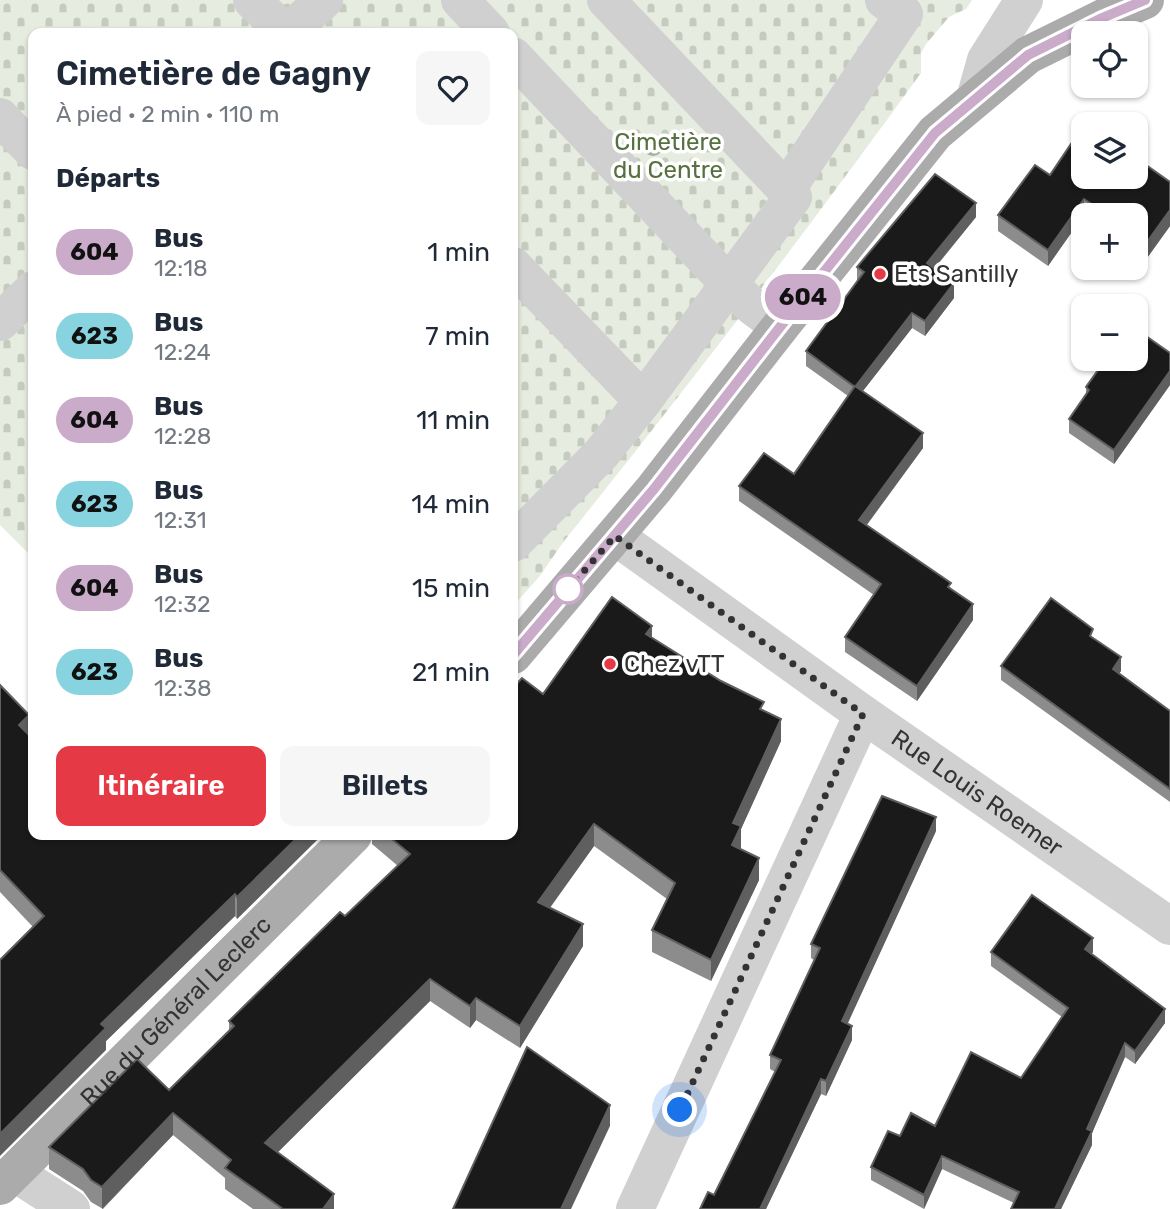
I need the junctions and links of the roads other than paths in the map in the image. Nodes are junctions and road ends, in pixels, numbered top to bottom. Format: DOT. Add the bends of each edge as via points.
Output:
graph roads {
  1 [pos="252,0"];
  2 [pos="324,0"];
  3 [pos="460,0"];
  4 [pos="606,0"];
  5 [pos="884,0"];
  6 [pos="1024,0"];
  7 [pos="1145,0"];
  8 [pos="281,28"];
  9 [pos="292,28"];
  10 [pos="486,28"];
  11 [pos="518,61"];
  12 [pos="975,99"];
  13 [pos="0,117"];
  14 [pos="28,146"];
  15 [pos="786,190"];
  16 [pos="518,271"];
  17 [pos="729,284"];
  18 [pos="28,295"];
  19 [pos="0,322"];
  20 [pos="780,327"];
  21 [pos="643,401"];
  22 [pos="615,536"];
  23 [pos="518,538"];
  24 [pos="518,643"];
  25 [pos="863,714"];
  26 [pos="349,840"];
  27 [pos="1170,926"];
  28 [pos="8,1179"];
  29 [pos="71,1209"];
  30 [pos="635,1209"];
  1 -- 8 [label="street"];
  2 -- 9 [label="street"];
  3 -- 10 [label="street"];
  4 -- 15 [label="street"];
  5 -- 15 [label="street" via="904,14"];
  6 -- 12 [label="street" via="986,60"];
  7 -- 12 [label="main road" via="1028,55"];
  11 -- 17 [label="street"];
  12 -- 20 [label="main road" via="935,133"];
  13 -- 14 [label="street"];
  15 -- 17 [label="street" via="793,198"];
  16 -- 21 [label="street"];
  17 -- 20 [label="street"];
  17 -- 21 [label="street"];
  18 -- 19 [label="street"];
  20 -- 22 [label="main road"];
  21 -- 23 [label="street" via="601,454"];
  22 -- 24 [label="main road"];
  22 -- 25 [label="street, Rue Louis Roemer"];
  25 -- 27 [label="street, Rue Louis Roemer"];
  25 -- 30 [label="street"];
  26 -- 28 [label="main road, Rue du Général Leclerc"];
  28 -- 29 [label="street"];
}
